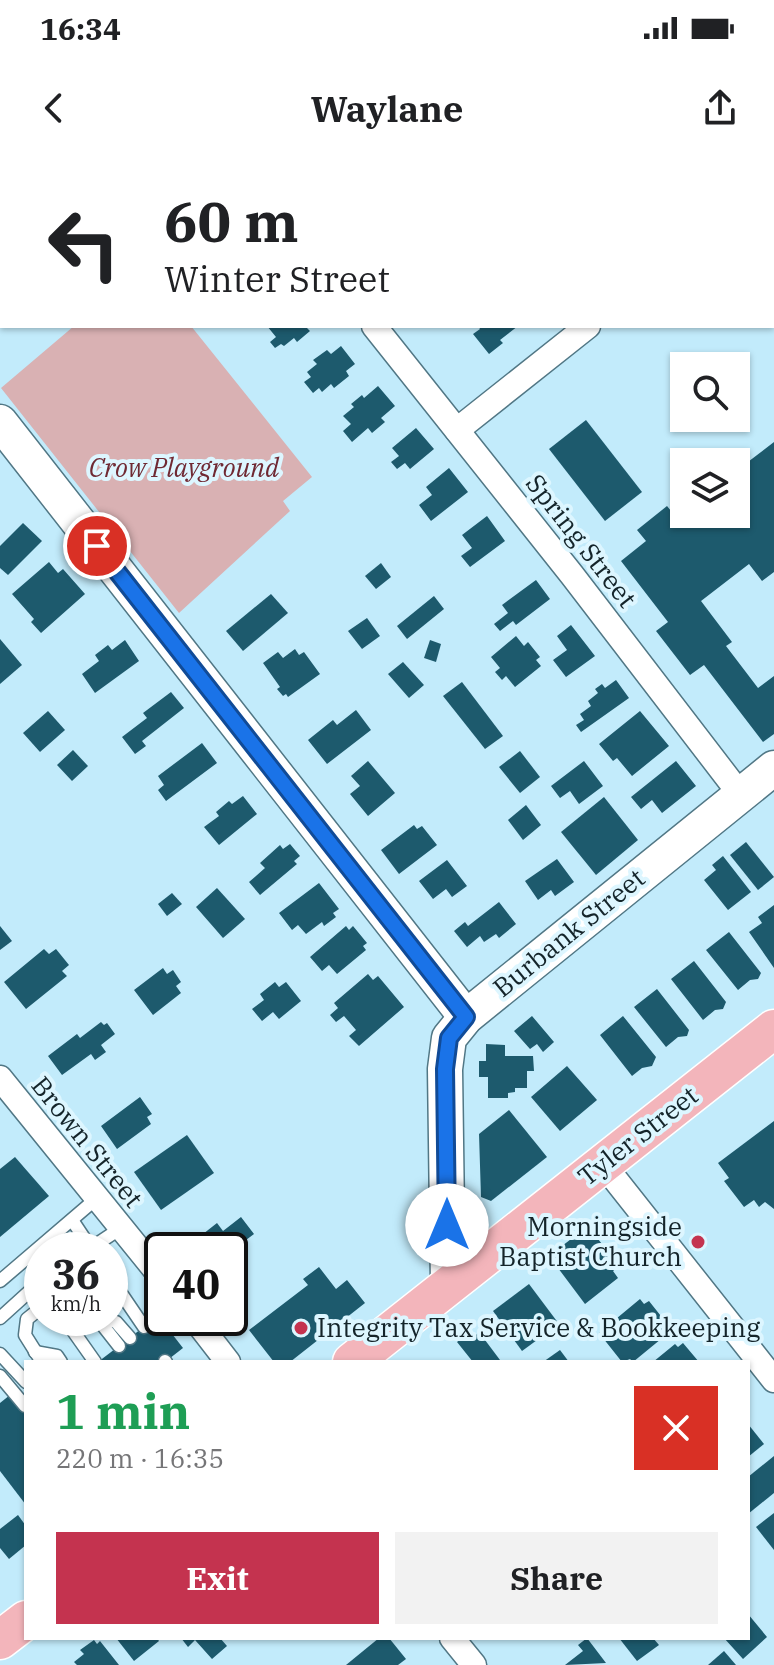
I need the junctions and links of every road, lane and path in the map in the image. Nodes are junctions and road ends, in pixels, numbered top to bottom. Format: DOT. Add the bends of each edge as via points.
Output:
graph roads {
  1 [pos="376,328"];
  2 [pos="585,328"];
  3 [pos="0,422"];
  4 [pos="457,430"];
  5 [pos="774,768"];
  6 [pos="740,794"];
  7 [pos="466,1017"];
  8 [pos="774,1029"];
  9 [pos="0,1078"];
  10 [pos="603,1164"];
  11 [pos="97,1198"];
  12 [pos="72,1220"];
  13 [pos="121,1228"];
  14 [pos="79,1232"];
  15 [pos="115,1232"];
  16 [pos="144,1256"];
  17 [pos="2,1277"];
  18 [pos="448,1285"];
  19 [pos="24,1299"];
  20 [pos="128,1303"];
  21 [pos="1,1320"];
  22 [pos="144,1327"];
  23 [pos="26,1336"];
  24 [pos="77,1336"];
  25 [pos="122,1336"];
  26 [pos="207,1336"];
  27 [pos="124,1342"];
  28 [pos="0,1354"];
  29 [pos="38,1357"];
  30 [pos="60,1360"];
  31 [pos="94,1360"];
  32 [pos="224,1360"];
  33 [pos="354,1360"];
  34 [pos="0,1376"];
  35 [pos="24,1380"];
  36 [pos="774,1380"];
  37 [pos="24,1405"];
  38 [pos="24,1622"];
  39 [pos="0,1640"];
  40 [pos="454,1640"];
  41 [pos="474,1665"];
  1 -- 4 [label="street, Spring Street"];
  2 -- 4 [label="street"];
  3 -- 7 [label="street"];
  4 -- 6 [label="street, Spring Street"];
  5 -- 6 [label="street, Burbank Street"];
  6 -- 7 [label="street, Burbank Street"];
  7 -- 18 [label="street, Burbank Street" via="449,1038 445,1069"];
  8 -- 10 [label="main road, Tyler Street"];
  9 -- 11 [label="street, Brown Street"];
  10 -- 18 [label="main road, Tyler Street"];
  10 -- 36 [label="street"];
  11 -- 12 [label="lane"];
  11 -- 13 [label="street, Brown Street"];
  12 -- 14 [label="lane"];
  12 -- 17 [label="lane"];
  13 -- 15 [label="lane"];
  13 -- 16 [label="street, Brown Street"];
  18 -- 33 [label="main road, Tyler Street"];
  19 -- 21 [label="lane"];
  20 -- 22 [label="lane"];
  23 -- 29 [label="lane"];
  24 -- 31 [label="lane"];
  25 -- 27 [label="lane"];
  26 -- 32 [label="street"];
  28 -- 35 [label="lane"];
  29 -- 30 [label="lane"];
  34 -- 37 [label="lane"];
  38 -- 39 [label="main road"];
  40 -- 41 [label="street"];
}
